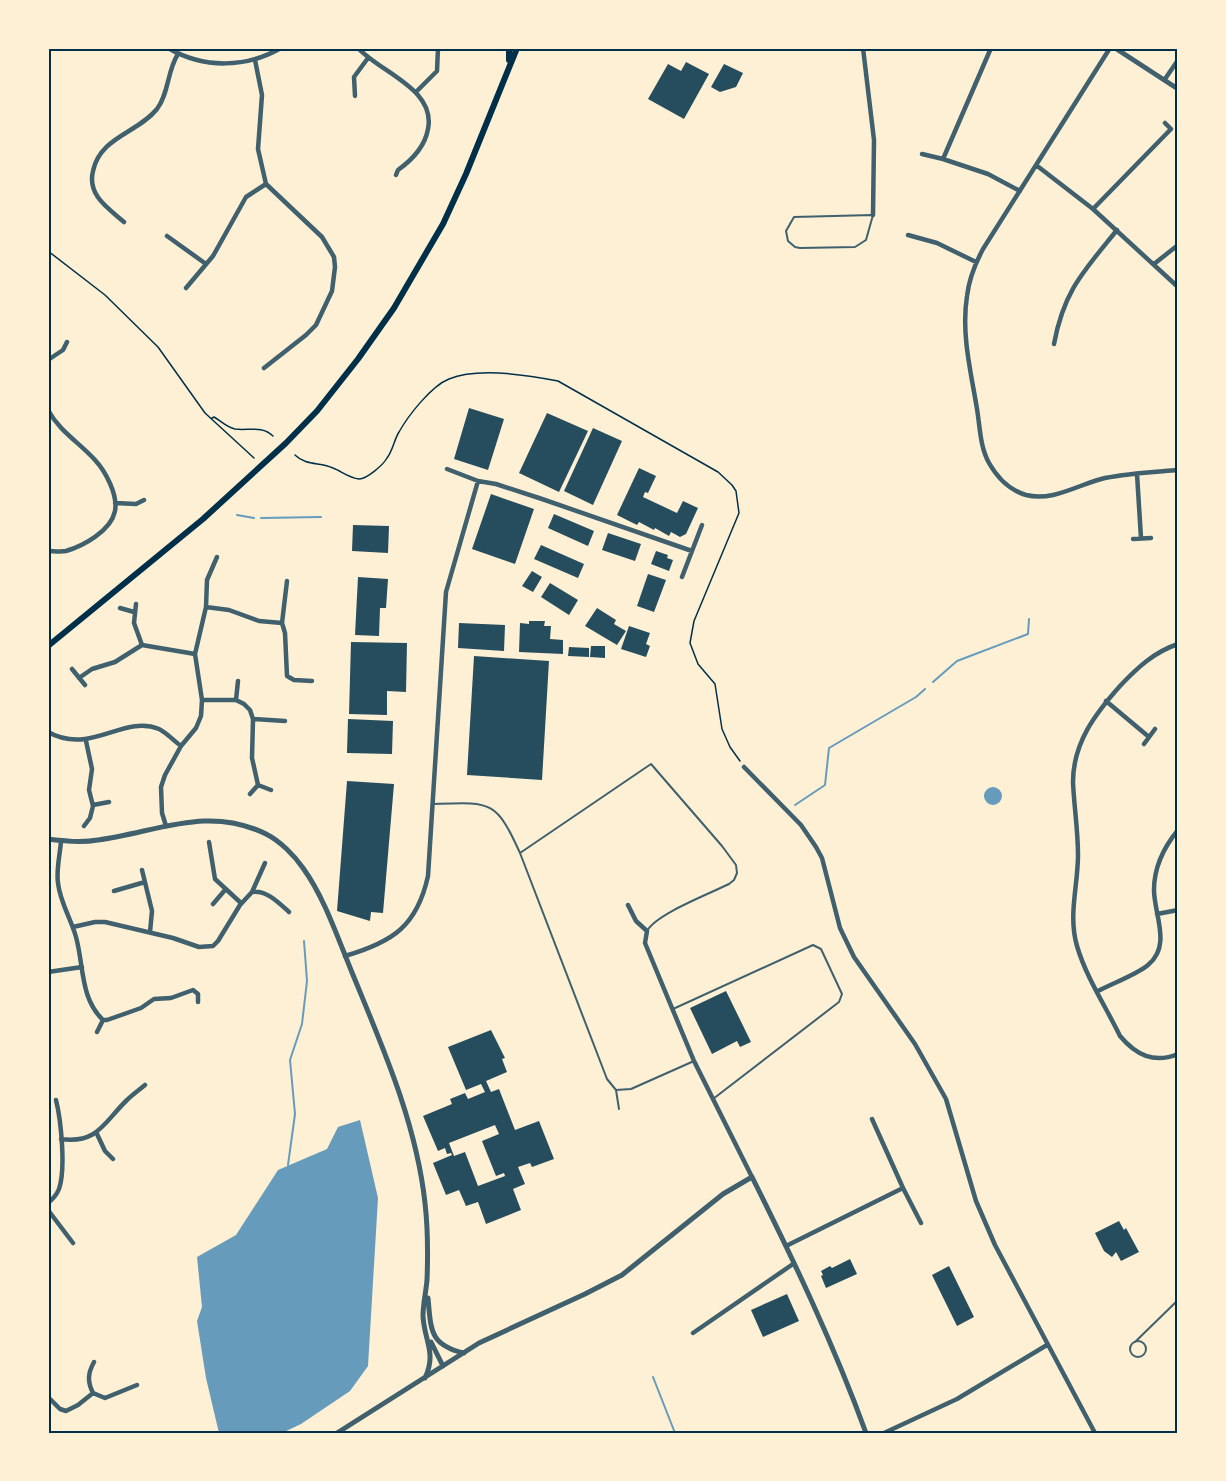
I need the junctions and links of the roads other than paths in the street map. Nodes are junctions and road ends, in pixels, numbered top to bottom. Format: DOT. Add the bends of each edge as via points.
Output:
graph roads {
  1 [pos="168,48"];
  2 [pos="281,48"];
  3 [pos="358,48"];
  4 [pos="438,48"];
  5 [pos="509,48"];
  6 [pos="517,48"];
  7 [pos="863,48"];
  8 [pos="991,48"];
  9 [pos="1110,48"];
  10 [pos="1114,48"];
  11 [pos="178,54"];
  12 [pos="368,58"];
  13 [pos="255,60"];
  14 [pos="1178,60"];
  15 [pos="509,64"];
  16 [pos="1165,79"];
  17 [pos="1178,89"];
  18 [pos="416,92"];
  19 [pos="355,96"];
  20 [pos="1166,123"];
  21 [pos="1171,129"];
  22 [pos="1178,135"];
  23 [pos="922,154"];
  24 [pos="943,159"];
  25 [pos="1036,165"];
  26 [pos="396,175"];
  27 [pos="266,184"];
  28 [pos="1020,191"];
  29 [pos="1093,209"];
  30 [pos="873,215"];
  31 [pos="124,222"];
  32 [pos="922,230"];
  33 [pos="1117,230"];
  34 [pos="908,235"];
  35 [pos="167,236"];
  36 [pos="920,238"];
  37 [pos="1178,244"];
  38 [pos="976,262"];
  39 [pos="206,264"];
  40 [pos="1154,264"];
  41 [pos="1178,286"];
  42 [pos="186,288"];
  43 [pos="68,342"];
  44 [pos="1054,344"];
  45 [pos="48,360"];
  46 [pos="264,368"];
  47 [pos="48,410"];
  48 [pos="447,469"];
  49 [pos="1178,470"];
  50 [pos="1137,474"];
  51 [pos="478,481"];
  52 [pos="144,500"];
  53 [pos="115,503"];
  54 [pos="702,525"];
  55 [pos="1142,538"];
  56 [pos="1151,538"];
  57 [pos="1133,539"];
  58 [pos="48,551"];
  59 [pos="692,551"];
  60 [pos="217,557"];
  61 [pos="682,577"];
  62 [pos="287,581"];
  63 [pos="136,604"];
  64 [pos="206,607"];
  65 [pos="120,608"];
  66 [pos="134,612"];
  67 [pos="282,623"];
  68 [pos="1178,644"];
  69 [pos="142,645"];
  70 [pos="48,646"];
  71 [pos="195,654"];
  72 [pos="72,669"];
  73 [pos="79,678"];
  74 [pos="238,681"];
  75 [pos="312,681"];
  76 [pos="85,685"];
  77 [pos="202,700"];
  78 [pos="236,700"];
  79 [pos="1106,702"];
  80 [pos="253,719"];
  81 [pos="285,721"];
  82 [pos="1155,729"];
  83 [pos="48,732"];
  84 [pos="1149,737"];
  85 [pos="86,741"];
  86 [pos="1144,744"];
  87 [pos="181,746"];
  88 [pos="744,766"];
  89 [pos="258,785"];
  90 [pos="271,790"];
  91 [pos="250,794"];
  92 [pos="109,802"];
  93 [pos="93,805"];
  94 [pos="432,805"];
  95 [pos="84,826"];
  96 [pos="166,826"];
  97 [pos="1178,830"];
  98 [pos="48,839"];
  99 [pos="61,841"];
  100 [pos="209,842"];
  101 [pos="520,853"];
  102 [pos="265,863"];
  103 [pos="142,870"];
  104 [pos="145,882"];
  105 [pos="225,890"];
  106 [pos="114,891"];
  107 [pos="252,892"];
  108 [pos="242,903"];
  109 [pos="213,904"];
  110 [pos="628,904"];
  111 [pos="1178,909"];
  112 [pos="290,912"];
  113 [pos="1157,914"];
  114 [pos="73,927"];
  115 [pos="646,931"];
  116 [pos="150,932"];
  117 [pos="345,956"];
  118 [pos="82,967"];
  119 [pos="48,972"];
  120 [pos="1098,991"];
  121 [pos="198,1002"];
  122 [pos="673,1010"];
  123 [pos="103,1020"];
  124 [pos="96,1032"];
  125 [pos="1178,1054"];
  126 [pos="694,1061"];
  127 [pos="145,1085"];
  128 [pos="616,1090"];
  129 [pos="713,1099"];
  130 [pos="56,1100"];
  131 [pos="619,1109"];
  132 [pos="872,1119"];
  133 [pos="97,1134"];
  134 [pos="61,1139"];
  135 [pos="113,1160"];
  136 [pos="752,1177"];
  137 [pos="903,1188"];
  138 [pos="48,1203"];
  139 [pos="48,1210"];
  140 [pos="921,1223"];
  141 [pos="74,1243"];
  142 [pos="786,1246"];
  143 [pos="793,1264"];
  144 [pos="426,1282"];
  145 [pos="1178,1300"];
  146 [pos="425,1330"];
  147 [pos="693,1333"];
  148 [pos="1135,1342"];
  149 [pos="1047,1345"];
  150 [pos="464,1353"];
  151 [pos="94,1362"];
  152 [pos="443,1366"];
  153 [pos="425,1378"];
  154 [pos="136,1386"];
  155 [pos="93,1392"];
  156 [pos="48,1397"];
  157 [pos="337,1433"];
  158 [pos="866,1433"];
  159 [pos="884,1433"];
  160 [pos="1095,1433"];
  1 -- 11 [label="street"];
  2 -- 13 [label="street"];
  3 -- 12 [label="street"];
  4 -- 18 [label="street" via="437,71"];
  5 -- 15 [label="main road"];
  6 -- 15 [label="main road"];
  7 -- 30 [label="street" via="874,140"];
  8 -- 24 [label="street"];
  9 -- 25 [label="street"];
  10 -- 16 [label="street"];
  11 -- 13 [label="street" via="221,64"];
  11 -- 31 [label="street" via="157,110 113,141 95,160 92,187 98,199"];
  12 -- 18 [label="street"];
  12 -- 19 [label="street" via="354,77"];
  13 -- 27 [label="street" via="262,95 258,149"];
  14 -- 16 [label="street"];
  15 -- 70 [label="main road" via="442,224 394,308 317,411 203,519"];
  16 -- 17 [label="street"];
  18 -- 26 [label="street" via="428,113 427,137"];
  20 -- 21 [label="street"];
  21 -- 22 [label="street"];
  21 -- 29 [label="street"];
  23 -- 24 [label="street"];
  24 -- 28 [label="street" via="988,174"];
  25 -- 28 [label="street"];
  25 -- 29 [label="street"];
  27 -- 39 [label="street" via="246,197"];
  27 -- 46 [label="street" via="322,237 334,257 335,267 332,291 316,325"];
  28 -- 38 [label="street"];
  29 -- 33 [label="street"];
  30 -- 30 [label="lane" via="794,217 786,231 787,238 800,249 855,247 866,240"];
  32 -- 36 [label="street"];
  33 -- 40 [label="street"];
  33 -- 44 [label="street" via="1073,285"];
  34 -- 36 [label="street"];
  35 -- 39 [label="street"];
  36 -- 38 [label="street"];
  37 -- 40 [label="street"];
  38 -- 50 [label="street" via="966,297 966,339 983,447 994,472 1011,488 1036,497"];
  39 -- 42 [label="street"];
  40 -- 41 [label="street"];
  43 -- 45 [label="street"];
  47 -- 53 [label="street" via="64,434 96,461"];
  48 -- 51 [label="street"];
  49 -- 50 [label="street"];
  50 -- 55 [label="street"];
  51 -- 59 [label="street"];
  51 -- 94 [label="street" via="446,592"];
  52 -- 53 [label="street" via="136,504"];
  53 -- 58 [label="street" via="111,519 94,537 64,551"];
  54 -- 59 [label="street"];
  55 -- 56 [label="street"];
  55 -- 57 [label="street"];
  59 -- 61 [label="street"];
  60 -- 64 [label="street" via="207,580"];
  62 -- 67 [label="street"];
  63 -- 66 [label="street"];
  64 -- 67 [label="street"];
  64 -- 71 [label="street"];
  65 -- 66 [label="street"];
  66 -- 69 [label="street"];
  67 -- 75 [label="street" via="287,676"];
  68 -- 79 [label="street" via="1143,663"];
  69 -- 71 [label="street"];
  69 -- 73 [label="street"];
  71 -- 77 [label="street"];
  72 -- 73 [label="street"];
  73 -- 76 [label="street"];
  74 -- 78 [label="street"];
  77 -- 78 [label="street"];
  77 -- 87 [label="street" via="196,728"];
  78 -- 80 [label="street" via="250,710"];
  79 -- 84 [label="street"];
  79 -- 120 [label="street" via="1082,739 1073,782 1078,858 1073,926 1082,960"];
  80 -- 81 [label="street"];
  80 -- 89 [label="street" via="252,758"];
  82 -- 84 [label="street"];
  83 -- 85 [label="street"];
  84 -- 86 [label="street"];
  85 -- 87 [label="street" via="148,726 159,729"];
  85 -- 93 [label="street"];
  87 -- 96 [label="street" via="161,787"];
  88 -- 149 [label="street" via="801,825 822,858 840,928 854,957 915,1044 946,1099 976,1201"];
  89 -- 90 [label="street"];
  89 -- 91 [label="street"];
  92 -- 93 [label="street"];
  93 -- 95 [label="street"];
  94 -- 101 [label="lane" via="476,803 491,809 508,826"];
  94 -- 117 [label="street" via="428,876 420,906 400,931 385,941"];
  96 -- 99 [label="street" via="96,841"];
  96 -- 117 [label="street" via="190,821 233,822 283,846 304,868"];
  97 -- 113 [label="street" via="1162,854 1156,875"];
  98 -- 99 [label="street"];
  99 -- 114 [label="street" via="57,881"];
  100 -- 105 [label="street" via="215,879"];
  101 -- 115 [label="lane" via="651,764 722,846 736,865 737,873 729,884 680,907"];
  101 -- 128 [label="lane" via="607,1079"];
  102 -- 107 [label="street"];
  103 -- 104 [label="street"];
  104 -- 106 [label="street"];
  104 -- 116 [label="street" via="152,911"];
  105 -- 108 [label="street"];
  105 -- 109 [label="street"];
  107 -- 108 [label="street"];
  107 -- 112 [label="street" via="267,894"];
  108 -- 116 [label="street" via="218,941 206,948"];
  110 -- 115 [label="street"];
  111 -- 113 [label="street"];
  113 -- 120 [label="street" via="1161,944 1157,955 1149,965"];
  114 -- 116 [label="street" via="105,922"];
  114 -- 118 [label="street"];
  115 -- 122 [label="street" via="645,943"];
  117 -- 144 [label="street" via="410,1123 425,1203"];
  118 -- 119 [label="street"];
  118 -- 123 [label="street" via="88,998"];
  120 -- 125 [label="street" via="1120,1036 1136,1052 1152,1059"];
  121 -- 123 [label="street" via="198,994 193,990 154,999 126,1015"];
  122 -- 126 [label="street"];
  122 -- 129 [label="lane" via="813,945 821,950 839,985 839,1002"];
  123 -- 124 [label="street"];
  126 -- 128 [label="lane" via="631,1089"];
  126 -- 129 [label="street"];
  127 -- 133 [label="street"];
  128 -- 131 [label="lane"];
  129 -- 136 [label="street"];
  130 -- 134 [label="street"];
  132 -- 137 [label="street"];
  133 -- 134 [label="street"];
  133 -- 135 [label="street"];
  134 -- 138 [label="street" via="59,1189"];
  136 -- 142 [label="street"];
  136 -- 150 [label="street" via="723,1194 622,1275"];
  137 -- 140 [label="street"];
  137 -- 142 [label="street"];
  139 -- 141 [label="street"];
  142 -- 143 [label="street"];
  143 -- 147 [label="street"];
  143 -- 158 [label="street" via="839,1362"];
  144 -- 146 [label="street"];
  144 -- 150 [label="street" via="430,1329 436,1340"];
  145 -- 148 [label="lane"];
  146 -- 152 [label="street"];
  146 -- 153 [label="street" via="431,1359"];
  148 -- 148 [label="lane" via="1145,1345 1142,1356 1132,1353"];
  149 -- 159 [label="street" via="950,1402"];
  149 -- 160 [label="street"];
  150 -- 152 [label="street"];
  151 -- 155 [label="street" via="88,1379"];
  152 -- 153 [label="street"];
  153 -- 157 [label="street"];
  154 -- 155 [label="street" via="105,1398"];
  155 -- 156 [label="street" via="66,1411"];
}
